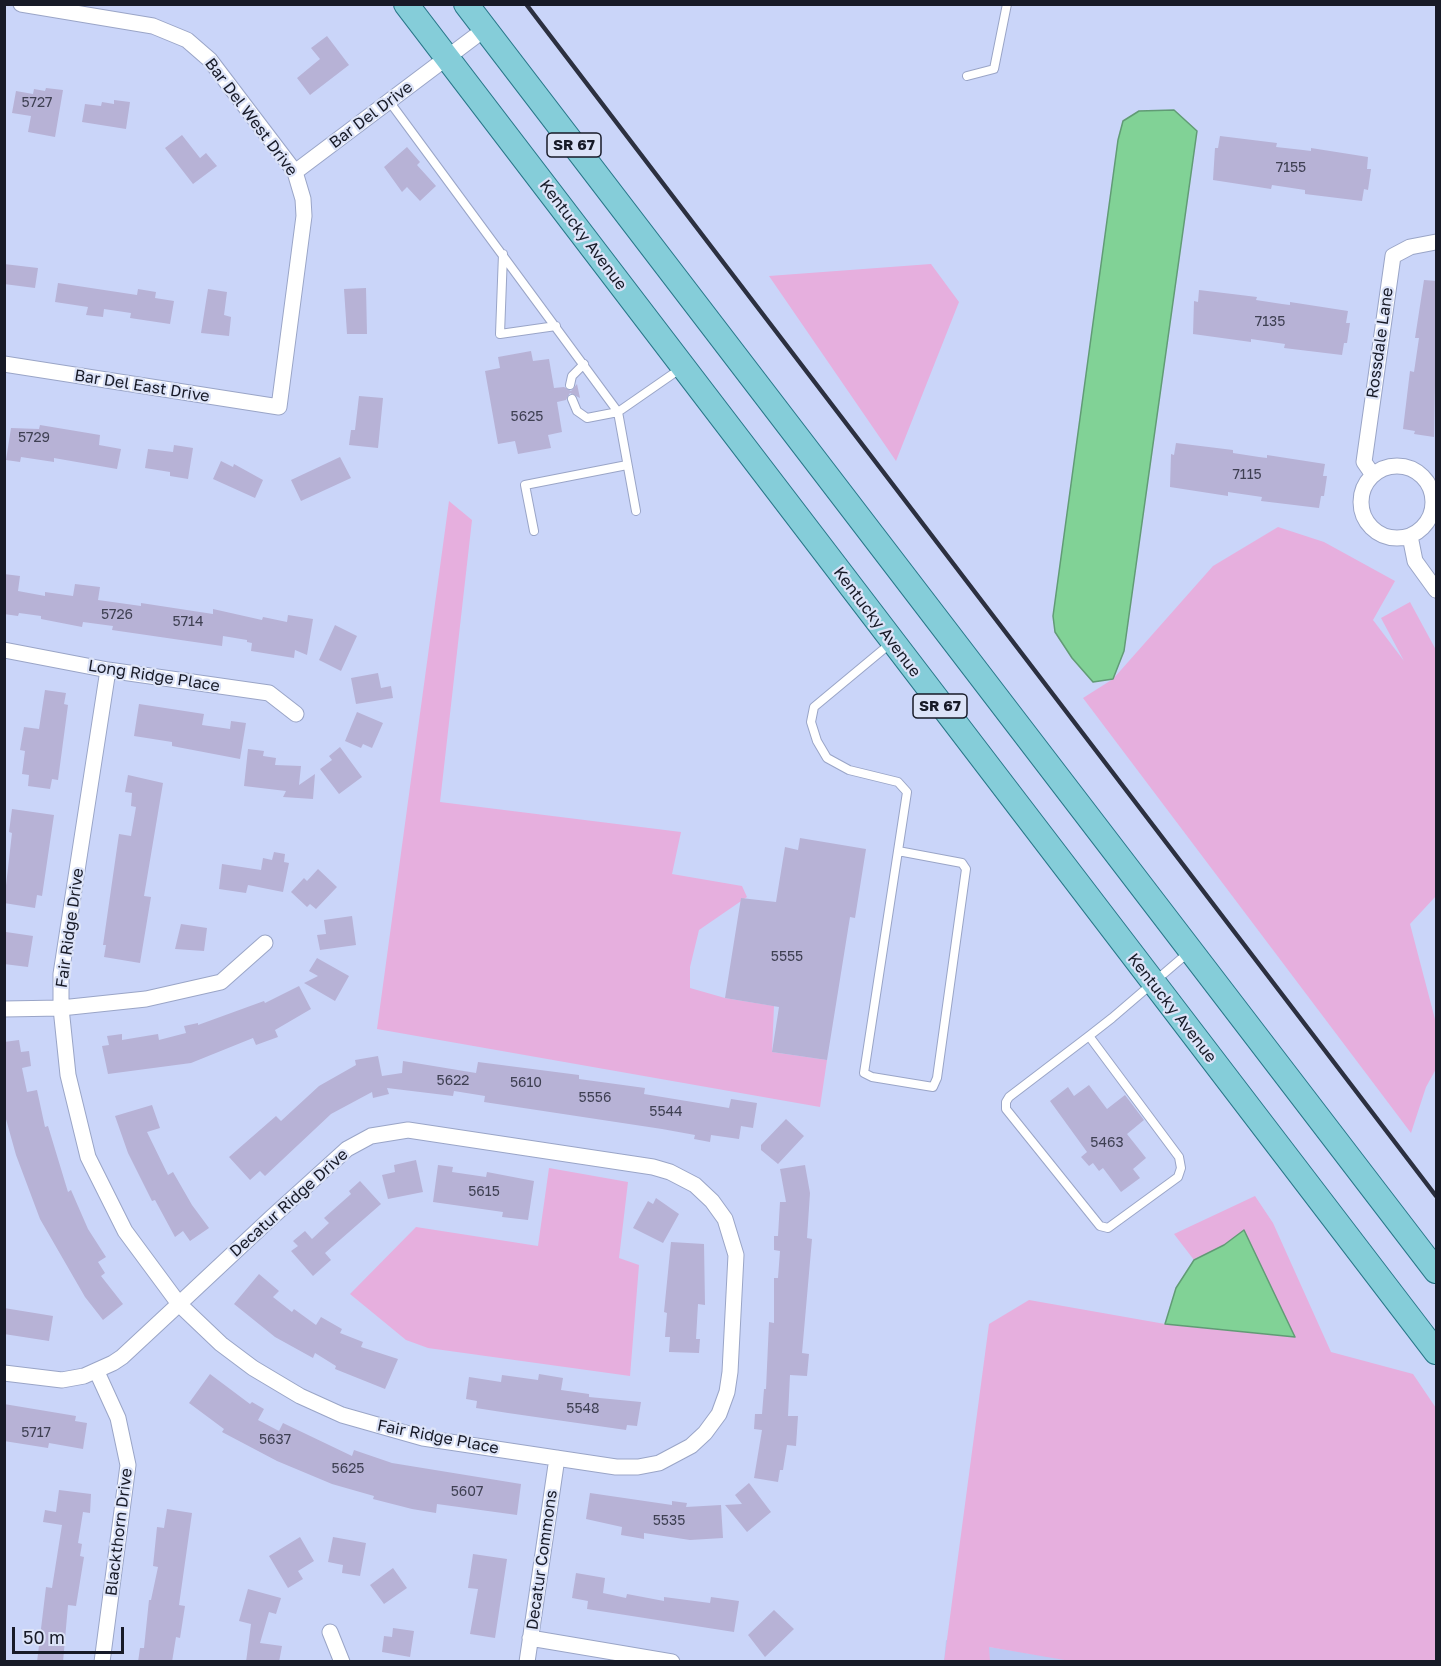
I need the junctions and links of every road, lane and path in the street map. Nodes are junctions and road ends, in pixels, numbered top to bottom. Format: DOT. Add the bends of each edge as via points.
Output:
graph roads {
  1 [pos="21,4"];
  2 [pos="406,4"];
  3 [pos="466,4"];
  4 [pos="1007,4"];
  5 [pos="484,29"];
  6 [pos="447,57"];
  7 [pos="967,76"];
  8 [pos="389,101"];
  9 [pos="295,172"];
  10 [pos="1437,242"];
  11 [pos="503,254"];
  12 [pos="556,326"];
  13 [pos="4,364"];
  14 [pos="584,364"];
  15 [pos="683,366"];
  16 [pos="570,386"];
  17 [pos="572,399"];
  18 [pos="279,407"];
  19 [pos="618,412"];
  20 [pos="627,465"];
  21 [pos="1373,475"];
  22 [pos="1431,476"];
  23 [pos="636,511"];
  24 [pos="534,531"];
  25 [pos="1410,536"];
  26 [pos="1437,590"];
  27 [pos="892,642"];
  28 [pos="4,650"];
  29 [pos="108,670"];
  30 [pos="296,714"];
  31 [pos="898,851"];
  32 [pos="265,943"];
  33 [pos="1191,951"];
  34 [pos="1152,982"];
  35 [pos="61,1008"];
  36 [pos="4,1009"];
  37 [pos="1089,1036"];
  38 [pos="1437,1271"];
  39 [pos="179,1304"];
  40 [pos="1437,1352"];
  41 [pos="97,1372"];
  42 [pos="4,1373"];
  43 [pos="692,1446"];
  44 [pos="557,1458"];
  45 [pos="330,1632"];
  46 [pos="530,1638"];
  47 [pos="102,1662"];
  48 [pos="342,1662"];
  49 [pos="527,1662"];
  50 [pos="672,1662"];
  1 -- 9 [label="street, Bar Del West Drive" via="153,26 187,40 210,60"];
  2 -- 6 [label="main road, Kentucky Avenue / SR 67"];
  3 -- 5 [label="main road, SR 67"];
  4 -- 7 [label="lane" via="994,69"];
  5 -- 6 [label="street"];
  5 -- 33 [label="main road, SR 67"];
  6 -- 8 [label="street, Bar Del Drive"];
  6 -- 15 [label="main road, Kentucky Avenue / SR 67"];
  8 -- 9 [label="street, Bar Del Drive"];
  8 -- 11 [label="lane"];
  9 -- 18 [label="street, Bar Del West Drive" via="304,216"];
  10 -- 21 [label="street, Rossdale Lane" via="1410,247 1393,256 1364,462"];
  11 -- 12 [label="lane"];
  11 -- 12 [label="lane" via="500,333"];
  12 -- 14 [label="lane"];
  13 -- 18 [label="street, Bar Del East Drive"];
  14 -- 16 [label="lane" via="572,376"];
  14 -- 19 [label="lane"];
  15 -- 19 [label="lane"];
  15 -- 27 [label="main road, Kentucky Avenue / SR 67"];
  17 -- 19 [label="lane" via="577,411 587,418"];
  19 -- 20 [label="lane"];
  20 -- 23 [label="lane"];
  20 -- 24 [label="lane" via="525,485"];
  21 -- 22 [label="street" via="1395,466"];
  21 -- 25 [label="street" via="1366,483 1361,505 1369,525 1388,537"];
  22 -- 25 [label="street" via="1431,512 1427,522"];
  25 -- 26 [label="street" via="1414,561"];
  27 -- 31 [label="lane" via="814,707 811,722 827,758 849,770 898,782 906,792"];
  27 -- 34 [label="main road, Kentucky Avenue / SR 67"];
  28 -- 29 [label="street, Long Ridge Place"];
  29 -- 30 [label="street, Long Ridge Place" via="269,693"];
  29 -- 35 [label="street, Fair Ridge Drive" via="62,974"];
  31 -- 31 [label="lane" via="864,1073 933,1087 966,869 962,863"];
  32 -- 35 [label="street" via="221,982 146,999"];
  33 -- 34 [label="lane"];
  33 -- 38 [label="main road, SR 67"];
  34 -- 37 [label="lane"];
  34 -- 40 [label="main road, Kentucky Avenue / SR 67"];
  35 -- 36 [label="street"];
  35 -- 39 [label="street, Fair Ridge Drive" via="68,1075 88,1157 125,1232"];
  37 -- 37 [label="lane" via="1009,1097 1006,1109 1101,1226 1108,1228 1178,1177 1181,1168 1179,1157"];
  39 -- 41 [label="street, Decatur Ridge Drive" via="122,1357"];
  39 -- 43 [label="street, Decatur Ridge Drive" via="347,1149 372,1136 420,1131 664,1170 695,1185 712,1201 729,1230 737,1269 727,1392 714,1422"];
  39 -- 44 [label="street, Fair Ridge Place" via="253,1368 342,1415 423,1438"];
  41 -- 42 [label="street, Decatur Ridge Drive" via="57,1380"];
  41 -- 47 [label="street, Blackthorn Drive" via="118,1418 126,1445 128,1473"];
  43 -- 44 [label="street, Fair Ridge Place" via="666,1460 638,1467"];
  44 -- 46 [label="street, Decatur Commons"];
  45 -- 48 [label="street"];
  46 -- 49 [label="street, Decatur Commons"];
  46 -- 50 [label="street"];
}
